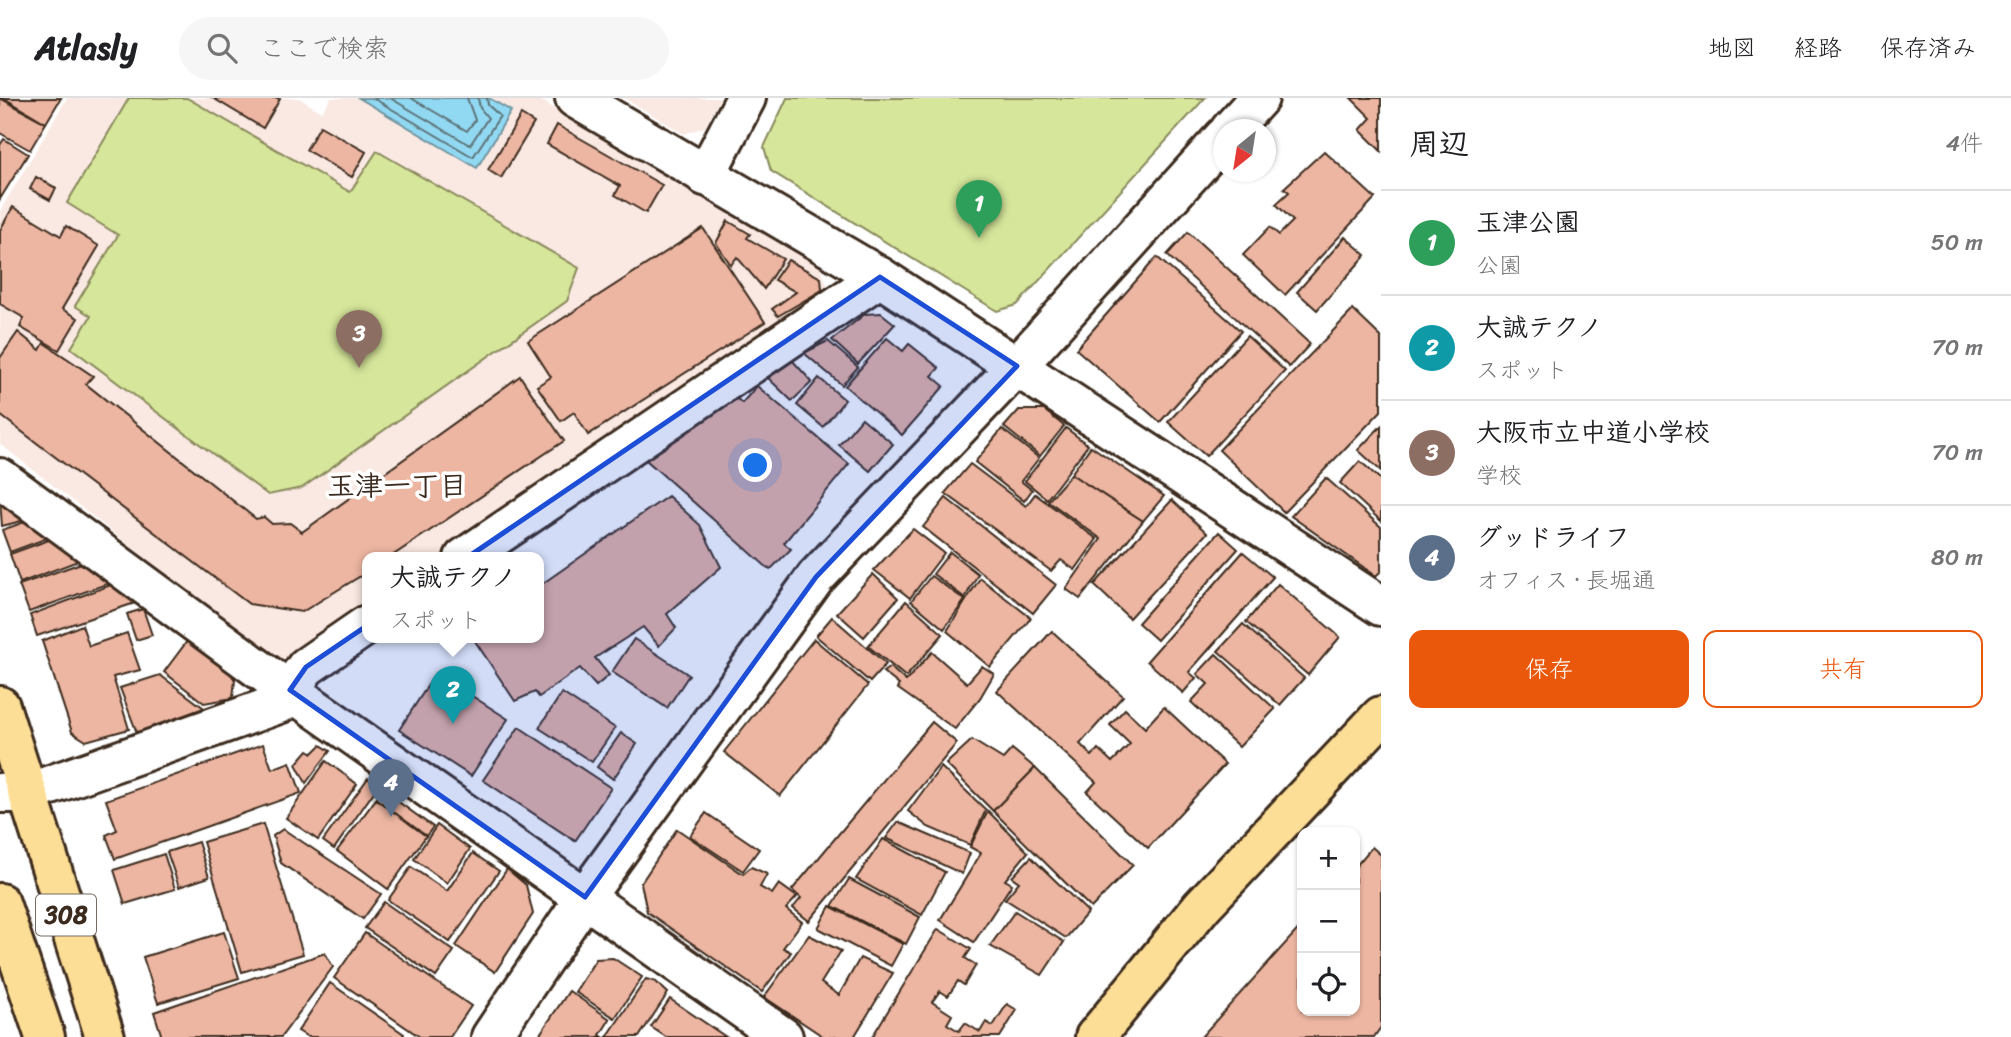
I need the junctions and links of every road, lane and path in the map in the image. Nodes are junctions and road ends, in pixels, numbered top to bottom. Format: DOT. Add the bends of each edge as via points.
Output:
graph roads {
  1 [pos="575,98"];
  2 [pos="746,98"];
  3 [pos="1259,98"];
  4 [pos="1240,119"];
  5 [pos="1213,148"];
  6 [pos="705,176"];
  7 [pos="880,277"];
  8 [pos="1017,366"];
  9 [pos="0,478"];
  10 [pos="473,552"];
  11 [pos="1381,606"];
  12 [pos="362,628"];
  13 [pos="290,690"];
  14 [pos="0,706"];
  15 [pos="1381,716"];
  16 [pos="14,793"];
  17 [pos="584,897"];
  18 [pos="0,903"];
  19 [pos="768,1033"];
  20 [pos="45,1037"];
  21 [pos="105,1037"];
  22 [pos="491,1037"];
  23 [pos="1095,1037"];
  1 -- 6 [label="street"];
  2 -- 6 [label="street"];
  3 -- 4 [label="street"];
  5 -- 8 [label="street"];
  6 -- 7 [label="street"];
  7 -- 8 [label="street"];
  7 -- 10 [label="street"];
  8 -- 11 [label="street"];
  8 -- 17 [label="street" via="816,577"];
  9 -- 13 [label="street"];
  12 -- 13 [label="street" via="306,667"];
  13 -- 16 [label="street" via="281,703"];
  13 -- 17 [label="street"];
  14 -- 16 [label="main road, 308"];
  15 -- 23 [label="main road" via="1202,906"];
  16 -- 21 [label="main road, 308"];
  17 -- 19 [label="street"];
  17 -- 22 [label="street"];
  18 -- 20 [label="main road, 308"];
}
